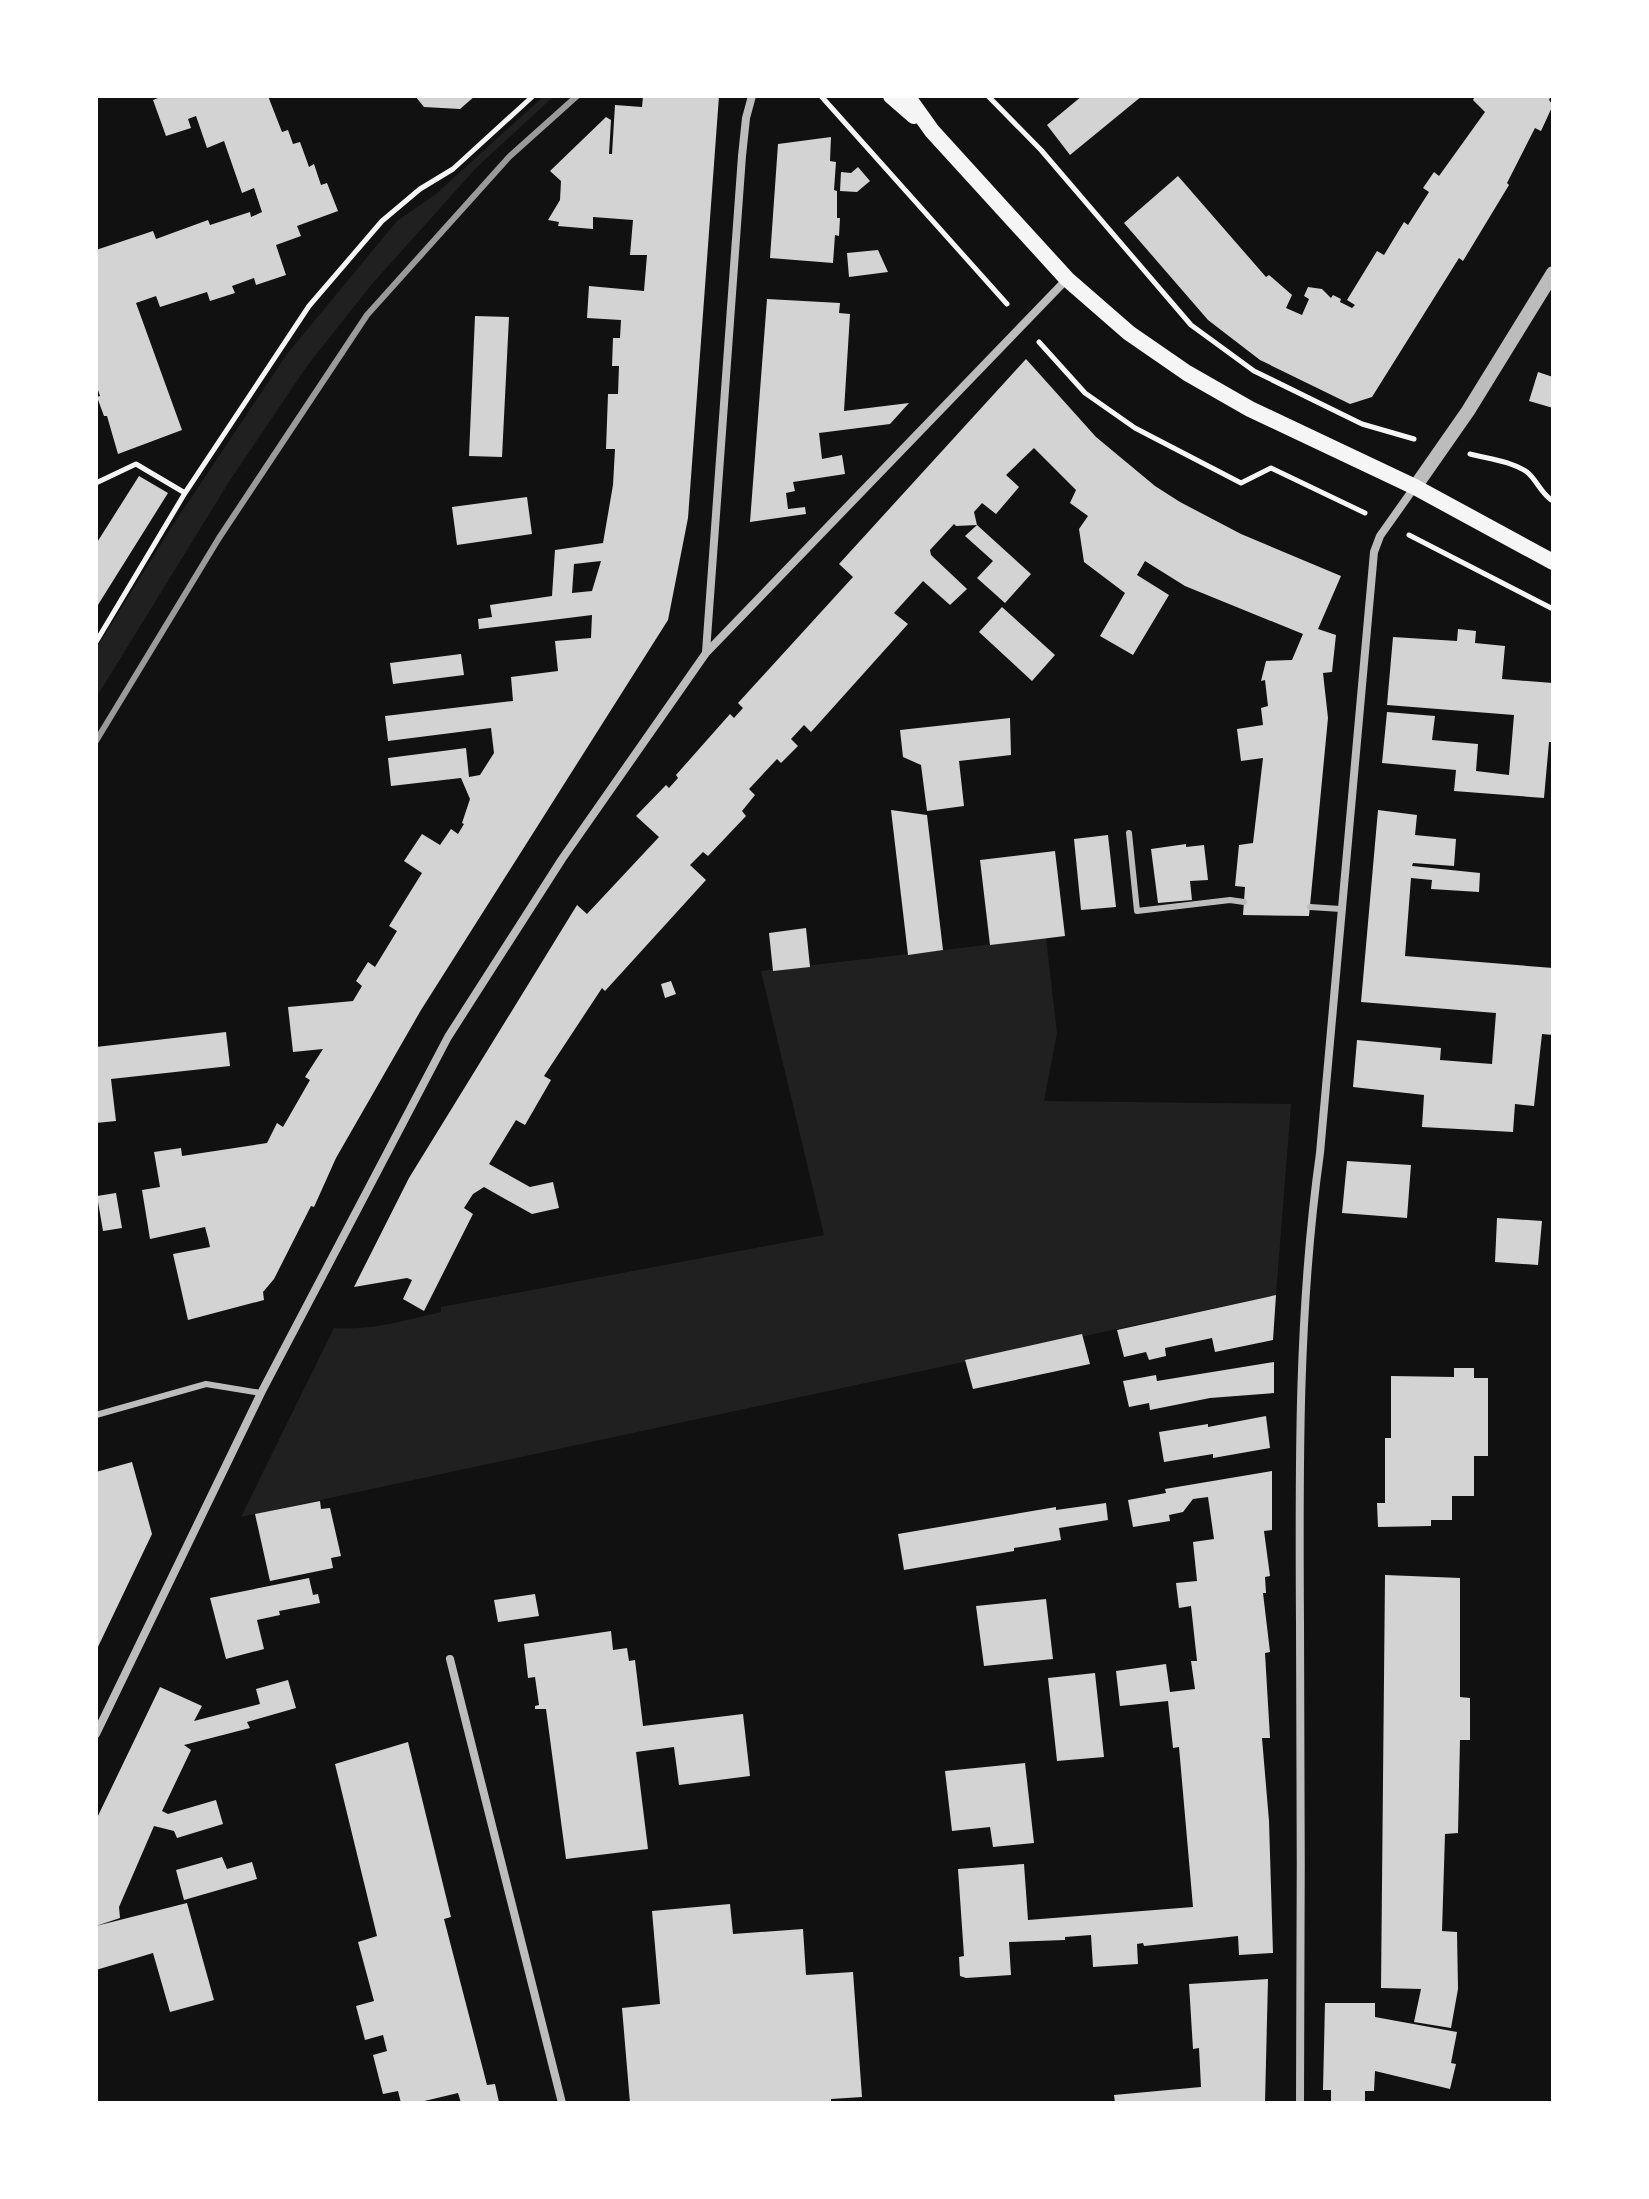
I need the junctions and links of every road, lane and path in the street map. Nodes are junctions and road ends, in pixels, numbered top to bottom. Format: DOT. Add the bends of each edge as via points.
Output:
graph roads {
  1 [pos="533,96"];
  2 [pos="752,96"];
  3 [pos="891,96"];
  4 [pos="907,96"];
  5 [pos="988,96"];
  6 [pos="932,131"];
  7 [pos="1553,273"];
  8 [pos="1067,279"];
  9 [pos="1410,438"];
  10 [pos="1488,459"];
  11 [pos="96,483"];
  12 [pos="1415,487"];
  13 [pos="185,493"];
  14 [pos="1553,501"];
  15 [pos="1553,562"];
  16 [pos="96,642"];
  17 [pos="706,653"];
  18 [pos="1129,833"];
  19 [pos="1244,902"];
  20 [pos="1310,907"];
  21 [pos="1341,909"];
  22 [pos="261,1393"];
  23 [pos="96,1415"];
  24 [pos="450,1659"];
  25 [pos="96,1734"];
  26 [pos="562,2103"];
  27 [pos="1300,2103"];
  1 -- 13 [label="path" via="453,169 382,221 309,306"];
  2 -- 17 [label="street" via="742,156"];
  3 -- 6 [label="main road"];
  4 -- 6 [label="main road"];
  5 -- 9 [label="path" via="1191,325 1254,371 1362,424"];
  6 -- 8 [label="main road"];
  7 -- 12 [label="street"];
  8 -- 12 [label="main road" via="1129,333 1187,373 1250,409"];
  8 -- 17 [label="street"];
  10 -- 14 [label="path" via="1529,473"];
  11 -- 13 [label="path" via="136,464"];
  12 -- 15 [label="main road"];
  12 -- 21 [label="street" via="1374,552"];
  13 -- 16 [label="path"];
  17 -- 22 [label="street" via="562,859 448,1037"];
  18 -- 19 [label="lane" via="1137,911"];
  20 -- 21 [label="lane"];
  21 -- 27 [label="street" via="1302,1356"];
  22 -- 23 [label="lane" via="206,1384"];
  22 -- 25 [label="street"];
  24 -- 26 [label="street"];
}
